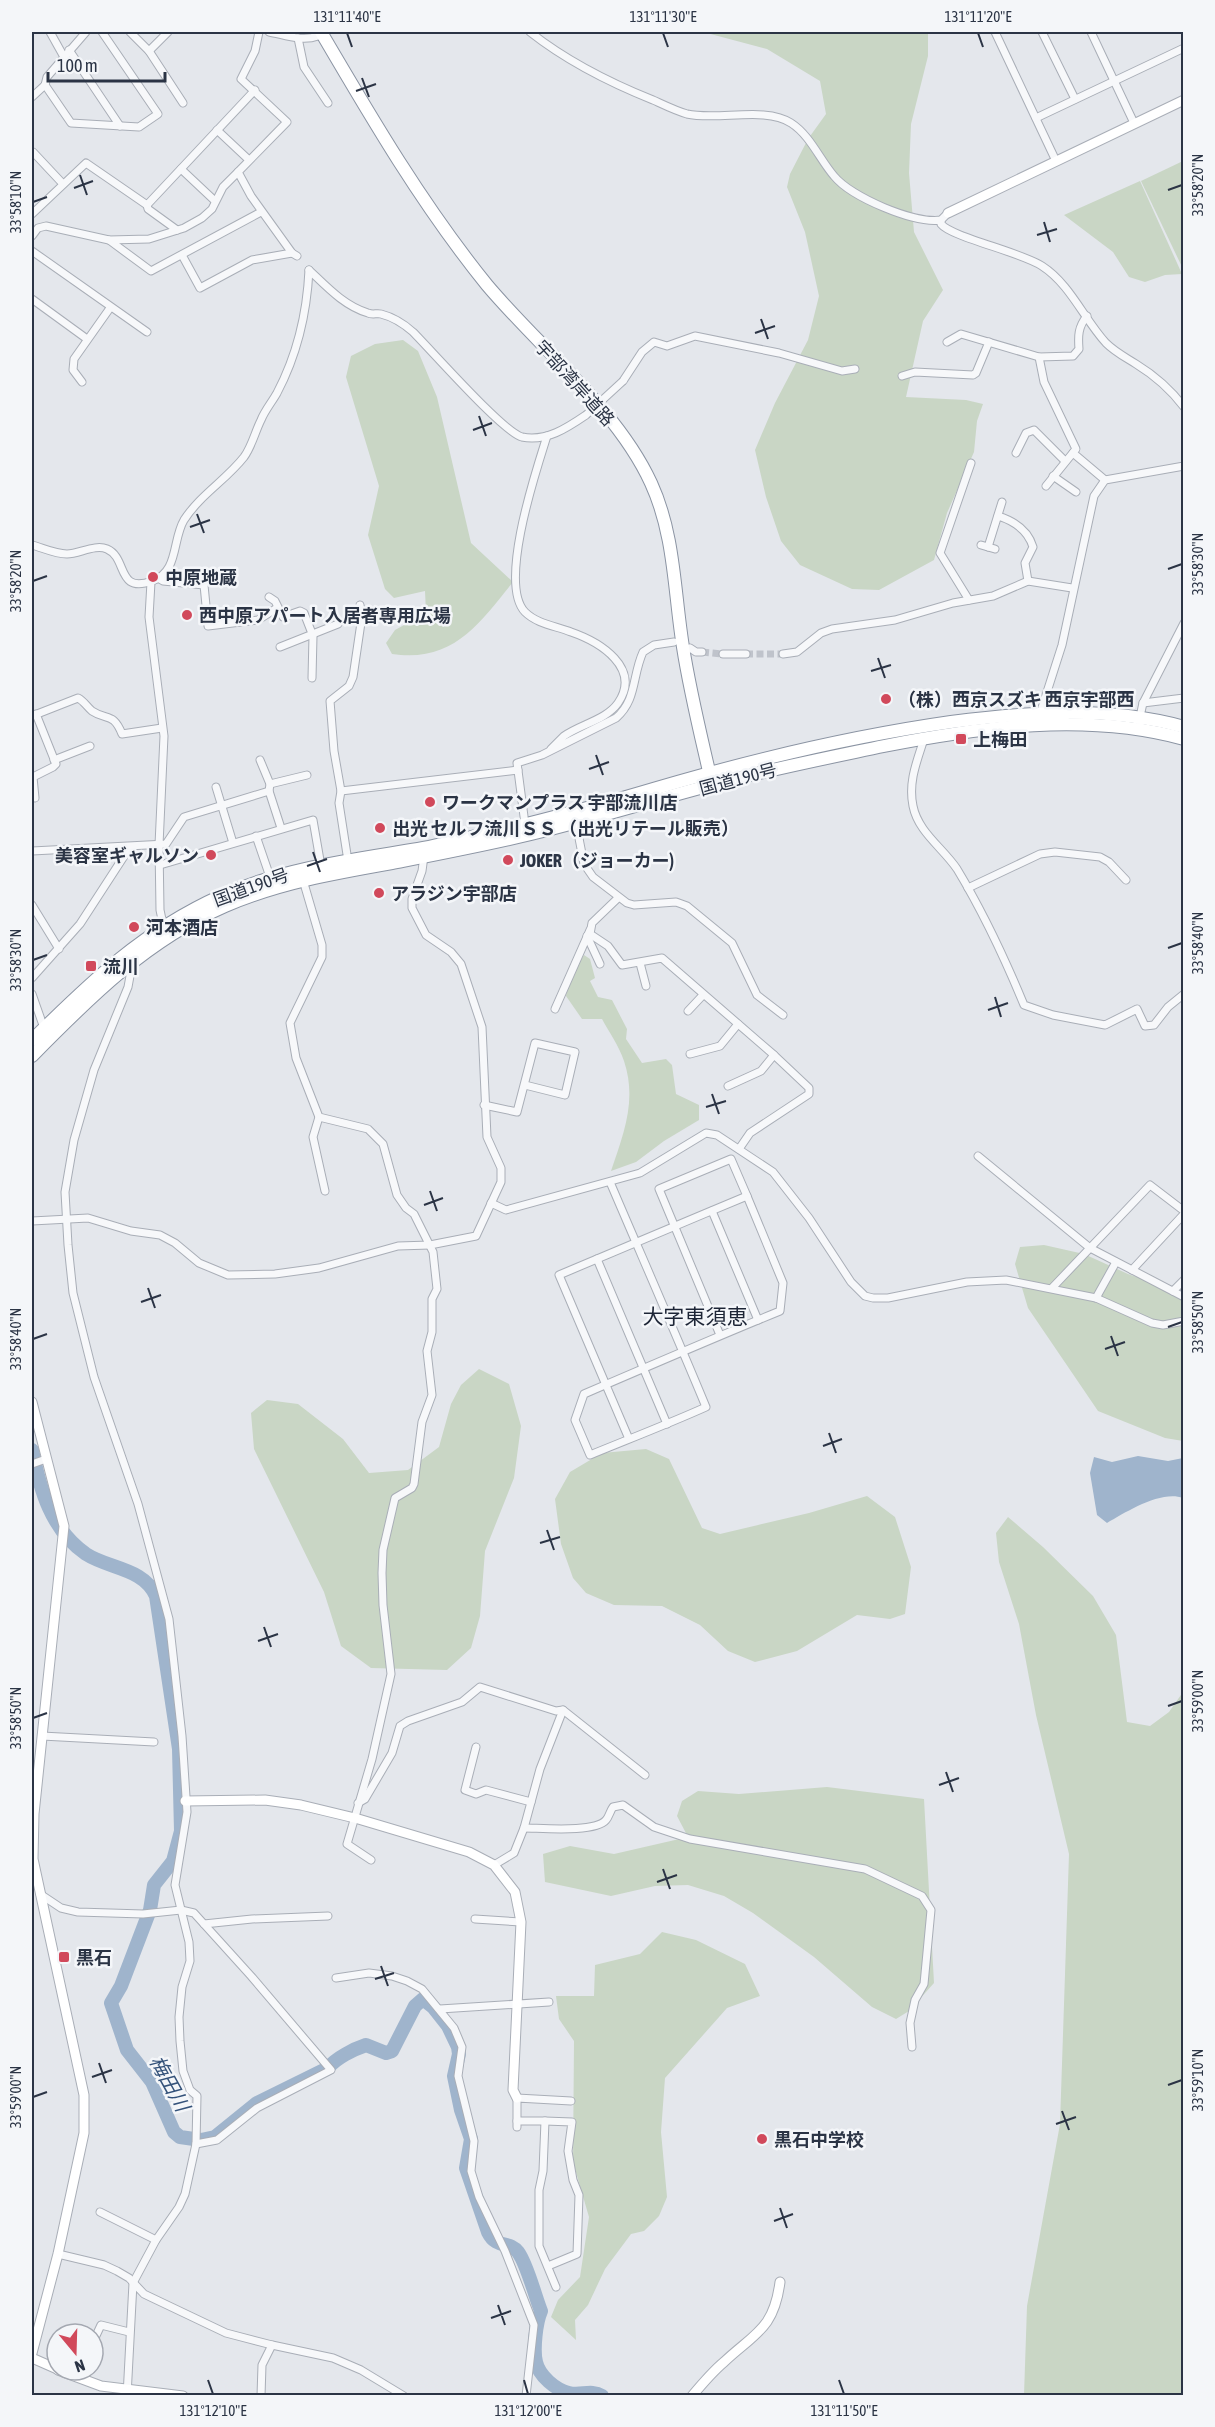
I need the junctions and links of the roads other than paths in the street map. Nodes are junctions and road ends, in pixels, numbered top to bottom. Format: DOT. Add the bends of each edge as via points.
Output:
graph roads {
  1 [pos="50,32"];
  2 [pos="86,32"];
  3 [pos="102,32"];
  4 [pos="130,32"];
  5 [pos="168,32"];
  6 [pos="259,32"];
  7 [pos="269,32"];
  8 [pos="531,32"];
  9 [pos="995,32"];
  10 [pos="1042,32"];
  11 [pos="1091,32"];
  12 [pos="320,34"];
  13 [pos="298,38"];
  14 [pos="1184,48"];
  15 [pos="149,51"];
  16 [pos="66,53"];
  17 [pos="1114,81"];
  18 [pos="45,85"];
  19 [pos="255,90"];
  20 [pos="32,97"];
  21 [pos="1075,99"];
  22 [pos="1184,100"];
  23 [pos="183,103"];
  24 [pos="328,104"];
  25 [pos="1035,118"];
  26 [pos="1134,123"];
  27 [pos="120,126"];
  28 [pos="218,130"];
  29 [pos="32,154"];
  30 [pos="249,160"];
  31 [pos="1056,161"];
  32 [pos="181,169"];
  33 [pos="238,172"];
  34 [pos="63,184"];
  35 [pos="215,201"];
  36 [pos="147,205"];
  37 [pos="261,212"];
  38 [pos="948,213"];
  39 [pos="32,214"];
  40 [pos="941,220"];
  41 [pos="177,230"];
  42 [pos="32,237"];
  43 [pos="110,240"];
  44 [pos="32,250"];
  45 [pos="182,255"];
  46 [pos="32,299"];
  47 [pos="110,308"];
  48 [pos="1087,316"];
  49 [pos="147,332"];
  50 [pos="87,339"];
  51 [pos="947,342"];
  52 [pos="988,342"];
  53 [pos="1039,357"];
  54 [pos="855,369"];
  55 [pos="902,376"];
  56 [pos="82,382"];
  57 [pos="1184,407"];
  58 [pos="547,436"];
  59 [pos="1016,453"];
  60 [pos="1073,453"];
  61 [pos="1065,460"];
  62 [pos="971,463"];
  63 [pos="1184,466"];
  64 [pos="1053,476"];
  65 [pos="1105,480"];
  66 [pos="1046,486"];
  67 [pos="1076,492"];
  68 [pos="1002,502"];
  69 [pos="998,516"];
  70 [pos="32,545"];
  71 [pos="988,547"];
  72 [pos="155,580"];
  73 [pos="1028,581"];
  74 [pos="1072,588"];
  75 [pos="269,597"];
  76 [pos="969,600"];
  77 [pos="360,605"];
  78 [pos="278,608"];
  79 [pos="1184,623"];
  80 [pos="338,624"];
  81 [pos="313,636"];
  82 [pos="674,642"];
  83 [pos="280,648"];
  84 [pos="690,648"];
  85 [pos="702,652"];
  86 [pos="723,654"];
  87 [pos="746,654"];
  88 [pos="783,654"];
  89 [pos="312,678"];
  90 [pos="1184,698"];
  91 [pos="1143,703"];
  92 [pos="34,715"];
  93 [pos="1040,719"];
  94 [pos="1138,723"];
  95 [pos="1184,727"];
  96 [pos="162,728"];
  97 [pos="924,738"];
  98 [pos="1184,739"];
  99 [pos="90,746"];
  100 [pos="551,749"];
  101 [pos="54,760"];
  102 [pos="260,760"];
  103 [pos="518,770"];
  104 [pos="307,775"];
  105 [pos="711,779"];
  106 [pos="216,787"];
  107 [pos="270,787"];
  108 [pos="341,791"];
  109 [pos="35,798"];
  110 [pos="221,805"];
  111 [pos="576,823"];
  112 [pos="525,824"];
  113 [pos="281,828"];
  114 [pos="256,836"];
  115 [pos="233,843"];
  116 [pos="159,845"];
  117 [pos="130,847"];
  118 [pos="32,851"];
  119 [pos="424,852"];
  120 [pos="348,861"];
  121 [pos="160,865"];
  122 [pos="321,866"];
  123 [pos="268,871"];
  124 [pos="303,880"];
  125 [pos="1126,880"];
  126 [pos="968,888"];
  127 [pos="618,898"];
  128 [pos="32,905"];
  129 [pos="165,932"];
  130 [pos="588,933"];
  131 [pos="59,949"];
  132 [pos="640,963"];
  133 [pos="600,964"];
  134 [pos="127,965"];
  135 [pos="32,978"];
  136 [pos="646,986"];
  137 [pos="32,994"];
  138 [pos="1184,994"];
  139 [pos="703,995"];
  140 [pos="555,1009"];
  141 [pos="688,1011"];
  142 [pos="783,1015"];
  143 [pos="738,1024"];
  144 [pos="44,1028"];
  145 [pos="32,1040"];
  146 [pos="690,1054"];
  147 [pos="774,1055"];
  148 [pos="32,1056"];
  149 [pos="525,1085"];
  150 [pos="728,1086"];
  151 [pos="484,1105"];
  152 [pos="319,1117"];
  153 [pos="739,1149"];
  154 [pos="978,1156"];
  155 [pos="610,1182"];
  156 [pos="325,1191"];
  157 [pos="747,1196"];
  158 [pos="492,1203"];
  159 [pos="712,1211"];
  160 [pos="1184,1213"];
  161 [pos="66,1218"];
  162 [pos="32,1221"];
  163 [pos="675,1226"];
  164 [pos="636,1242"];
  165 [pos="430,1245"];
  166 [pos="1090,1248"];
  167 [pos="597,1259"];
  168 [pos="1116,1262"];
  169 [pos="1132,1270"];
  170 [pos="1184,1280"];
  171 [pos="1052,1288"];
  172 [pos="1173,1291"];
  173 [pos="1184,1297"];
  174 [pos="1096,1298"];
  175 [pos="758,1320"];
  176 [pos="1184,1321"];
  177 [pos="720,1335"];
  178 [pos="683,1352"];
  179 [pos="644,1368"];
  180 [pos="605,1385"];
  181 [pos="32,1402"];
  182 [pos="667,1424"];
  183 [pos="629,1440"];
  184 [pos="38,1462"];
  185 [pos="562,1710"];
  186 [pos="42,1736"];
  187 [pos="154,1742"];
  188 [pos="476,1747"];
  189 [pos="35,1764"];
  190 [pos="645,1775"];
  191 [pos="185,1801"];
  192 [pos="531,1802"];
  193 [pos="358,1803"];
  194 [pos="355,1818"];
  195 [pos="524,1828"];
  196 [pos="371,1860"];
  197 [pos="494,1865"];
  198 [pos="36,1892"];
  199 [pos="181,1910"];
  200 [pos="328,1916"];
  201 [pos="475,1919"];
  202 [pos="521,1922"];
  203 [pos="204,1924"];
  204 [pos="336,1978"];
  205 [pos="549,2002"];
  206 [pos="518,2004"];
  207 [pos="440,2008"];
  208 [pos="912,2047"];
  209 [pos="517,2098"];
  210 [pos="571,2101"];
  211 [pos="544,2121"];
  212 [pos="196,2141"];
  213 [pos="100,2212"];
  214 [pos="156,2240"];
  215 [pos="58,2254"];
  216 [pos="548,2266"];
  217 [pos="780,2282"];
  218 [pos="133,2283"];
  219 [pos="556,2286"];
  220 [pos="105,2326"];
  221 [pos="129,2332"];
  222 [pos="272,2345"];
  223 [pos="32,2354"];
  224 [pos="94,2382"];
  225 [pos="127,2393"];
  226 [pos="183,2396"];
  227 [pos="261,2396"];
  228 [pos="404,2396"];
  229 [pos="526,2396"];
  230 [pos="692,2396"];
  1 -- 16 [label="street"];
  2 -- 16 [label="street"];
  3 -- 27 [label="street" via="158,114 139,127"];
  4 -- 15 [label="street"];
  5 -- 15 [label="street"];
  6 -- 19 [label="street" via="255,51 241,79"];
  7 -- 13 [label="street"];
  8 -- 40 [label="street" via="602,79 688,114 770,116 790,122 849,191 919,220"];
  9 -- 25 [label="street"];
  10 -- 21 [label="street"];
  11 -- 17 [label="street"];
  12 -- 13 [label="street" via="310,39"];
  12 -- 105 [label="highway, 宇部湾岸道路" via="446,232 508,309 615,426 643,468 667,529 687,676"];
  13 -- 24 [label="street" via="304,67"];
  14 -- 17 [label="street"];
  15 -- 23 [label="street"];
  16 -- 18 [label="street"];
  16 -- 27 [label="street"];
  17 -- 21 [label="street"];
  17 -- 26 [label="street"];
  18 -- 20 [label="street"];
  18 -- 27 [label="street" via="71,123"];
  19 -- 28 [label="street"];
  19 -- 30 [label="street" via="287,122"];
  21 -- 25 [label="street"];
  22 -- 26 [label="street"];
  25 -- 31 [label="street"];
  26 -- 31 [label="street"];
  28 -- 30 [label="street"];
  28 -- 32 [label="street"];
  29 -- 34 [label="street"];
  30 -- 33 [label="street"];
  31 -- 38 [label="street"];
  32 -- 35 [label="street"];
  32 -- 36 [label="street"];
  33 -- 35 [label="street"];
  33 -- 37 [label="street"];
  34 -- 36 [label="street" via="86,163"];
  34 -- 39 [label="street"];
  35 -- 41 [label="street" via="202,218"];
  36 -- 41 [label="street"];
  37 -- 45 [label="street"];
  37 -- 45 [label="street" via="294,255 252,260 200,288"];
  38 -- 40 [label="street"];
  40 -- 48 [label="street" via="948,230 1043,266"];
  41 -- 43 [label="street" via="149,239"];
  42 -- 43 [label="street" via="38,228 46,226"];
  43 -- 45 [label="street" via="151,271"];
  44 -- 47 [label="street"];
  46 -- 50 [label="street"];
  47 -- 49 [label="street"];
  47 -- 50 [label="street"];
  48 -- 53 [label="street" via="1080,325 1077,353"];
  48 -- 57 [label="street" via="1115,351 1146,370"];
  50 -- 56 [label="street" via="74,359 73,370"];
  51 -- 52 [label="street" via="961,333"];
  52 -- 53 [label="street"];
  52 -- 55 [label="street" via="973,375 915,372"];
  53 -- 60 [label="street" via="1044,382 1076,449"];
  54 -- 58 [label="street, bridge" via="842,371 695,336 667,346 654,342 642,352 623,381 586,415"];
  58 -- 72 [label="street" via="517,435 405,326 346,303 309,270 296,346 277,393 244,457 190,512 176,537 173,561"];
  58 -- 100 [label="street" via="523,522 515,591 525,612 534,618 573,632 609,652 622,667 625,678 618,703 609,712 564,736"];
  59 -- 61 [label="street" via="1026,432 1034,430"];
  60 -- 61 [label="street"];
  60 -- 65 [label="street"];
  61 -- 64 [label="street"];
  62 -- 76 [label="street" via="940,553"];
  63 -- 65 [label="street"];
  64 -- 66 [label="street"];
  64 -- 67 [label="street"];
  65 -- 74 [label="street" via="1094,496"];
  68 -- 69 [label="street"];
  69 -- 71 [label="street"];
  69 -- 73 [label="street" via="1016,524 1029,537 1033,547 1025,568"];
  70 -- 72 [label="street" via="60,554 104,548 116,558 126,579"];
  72 -- 78 [label="street" via="204,585 208,626 258,620"];
  72 -- 96 [label="street" via="149,617"];
  73 -- 74 [label="street"];
  73 -- 76 [label="street" via="993,596"];
  74 -- 93 [label="street" via="1062,645"];
  75 -- 78 [label="street"];
  76 -- 88 [label="street" via="895,620 832,629 797,652"];
  77 -- 108 [label="street" via="362,616 353,677 349,686 330,701"];
  78 -- 81 [label="street" via="283,617 304,613"];
  79 -- 91 [label="street"];
  80 -- 81 [label="street"];
  81 -- 83 [label="street"];
  81 -- 89 [label="street"];
  82 -- 100 [label="street" via="654,645 643,652 633,693 623,712"];
  84 -- 85 [label="street"];
  86 -- 87 [label="street"];
  90 -- 91 [label="street"];
  91 -- 94 [label="street"];
  92 -- 96 [label="street" via="78,698 94,713 112,718 122,734"];
  92 -- 101 [label="street"];
  93 -- 94 [label="highway, 国道190号" via="1076,724"];
  93 -- 97 [label="highway, 国道190号"];
  93 -- 105 [label="highway, 国道190号" via="1007,715 855,739"];
  94 -- 95 [label="highway, 国道190号"];
  94 -- 98 [label="highway, 国道190号"];
  96 -- 116 [label="street"];
  97 -- 105 [label="highway, 国道190号"];
  97 -- 126 [label="street" via="911,781 913,807 921,826 950,859"];
  99 -- 101 [label="street"];
  100 -- 103 [label="street" via="517,762"];
  101 -- 109 [label="street" via="53,768 33,777"];
  102 -- 107 [label="street"];
  103 -- 108 [label="street"];
  103 -- 112 [label="street"];
  104 -- 107 [label="street"];
  105 -- 111 [label="highway, 国道190号"];
  105 -- 112 [label="highway, 国道190号"];
  106 -- 110 [label="street"];
  107 -- 110 [label="street"];
  107 -- 113 [label="street"];
  108 -- 120 [label="street" via="339,803"];
  110 -- 115 [label="street"];
  110 -- 116 [label="street" via="184,817 166,844"];
  111 -- 119 [label="highway, 国道190号"];
  111 -- 127 [label="street" via="587,872"];
  112 -- 119 [label="highway, 国道190号"];
  113 -- 114 [label="street"];
  113 -- 122 [label="street" via="313,820"];
  114 -- 115 [label="street"];
  114 -- 123 [label="street"];
  115 -- 121 [label="street"];
  116 -- 117 [label="street"];
  116 -- 121 [label="street"];
  117 -- 118 [label="street"];
  117 -- 131 [label="street"];
  119 -- 120 [label="highway, 国道190号"];
  119 -- 124 [label="highway, 国道190号"];
  119 -- 151 [label="street" via="412,908 426,935 457,958 466,977 482,1027"];
  120 -- 122 [label="highway, 国道190号"];
  121 -- 129 [label="street" via="160,910"];
  122 -- 129 [label="highway, 国道190号" via="243,887 200,906"];
  124 -- 129 [label="highway, 国道190号" via="254,895"];
  124 -- 152 [label="street" via="320,934 322,957 290,1023 296,1058"];
  125 -- 126 [label="street" via="1100,857 1056,852 1040,854"];
  126 -- 138 [label="street" via="1029,1009 1105,1025 1137,1009 1145,1026 1154,1025"];
  127 -- 130 [label="street" via="598,915"];
  127 -- 142 [label="street" via="634,905 676,902 687,906 732,943 758,995"];
  128 -- 131 [label="street"];
  129 -- 134 [label="highway, 国道190号"];
  129 -- 144 [label="highway, 国道190号" via="111,964"];
  130 -- 132 [label="street" via="608,946 622,965"];
  130 -- 133 [label="street"];
  130 -- 140 [label="street"];
  131 -- 135 [label="street"];
  132 -- 136 [label="street"];
  132 -- 139 [label="street" via="662,958"];
  134 -- 148 [label="highway, 国道190号"];
  134 -- 161 [label="street" via="128,987 94,1070 74,1140 65,1192"];
  137 -- 144 [label="street"];
  139 -- 141 [label="street"];
  139 -- 143 [label="street"];
  143 -- 146 [label="street" via="720,1046"];
  143 -- 147 [label="street"];
  144 -- 145 [label="highway, 国道190号"];
  147 -- 150 [label="street" via="761,1071"];
  147 -- 153 [label="street" via="806,1084 809,1094 750,1133"];
  149 -- 149 [label="street" via="535,1043 576,1052 566,1095"];
  149 -- 151 [label="street" via="517,1112"];
  151 -- 158 [label="street" via="487,1137 501,1168 501,1182"];
  152 -- 156 [label="street" via="313,1137"];
  152 -- 165 [label="street" via="368,1130 383,1144 397,1195 414,1214"];
  153 -- 155 [label="street" via="706,1133 640,1173"];
  153 -- 171 [label="street" via="773,1172 860,1292 873,1299 984,1280"];
  154 -- 166 [label="street"];
  155 -- 158 [label="street" via="506,1210"];
  155 -- 164 [label="street"];
  157 -- 159 [label="street"];
  157 -- 163 [label="street" via="731,1159 721,1163 659,1189"];
  157 -- 175 [label="street" via="783,1283 780,1311"];
  158 -- 165 [label="street" via="476,1236"];
  159 -- 163 [label="street"];
  159 -- 175 [label="street"];
  160 -- 166 [label="street" via="1150,1185"];
  160 -- 169 [label="street"];
  161 -- 162 [label="street"];
  161 -- 165 [label="street" via="88,1218 165,1236 199,1263 228,1275 319,1268 398,1246"];
  161 -- 191 [label="street" via="73,1293 94,1377 138,1504 169,1619"];
  163 -- 164 [label="street"];
  163 -- 177 [label="street"];
  164 -- 167 [label="street"];
  164 -- 178 [label="street"];
  165 -- 193 [label="street" via="437,1289 432,1299 432,1332 427,1351 432,1395 422,1422 414,1484 395,1498 385,1542 383,1605 391,1674"];
  166 -- 168 [label="street"];
  166 -- 171 [label="street"];
  167 -- 179 [label="street"];
  167 -- 180 [label="street" via="559,1275"];
  168 -- 169 [label="street"];
  168 -- 174 [label="street"];
  169 -- 172 [label="street"];
  170 -- 172 [label="street"];
  171 -- 174 [label="street"];
  172 -- 173 [label="street"];
  174 -- 176 [label="street" via="1152,1323"];
  175 -- 177 [label="street"];
  177 -- 178 [label="street"];
  178 -- 179 [label="street"];
  178 -- 182 [label="street" via="706,1407"];
  179 -- 180 [label="street"];
  179 -- 182 [label="street"];
  180 -- 183 [label="street"];
  180 -- 183 [label="street" via="584,1394 575,1420 590,1455"];
  181 -- 184 [label="street"];
  182 -- 183 [label="street"];
  184 -- 186 [label="street" via="64,1526"];
  185 -- 190 [label="street"];
  185 -- 192 [label="street"];
  185 -- 193 [label="street" via="480,1687 462,1701 400,1726 392,1753 365,1799"];
  186 -- 187 [label="street"];
  186 -- 189 [label="street"];
  188 -- 192 [label="street" via="465,1790 476,1794 486,1790"];
  189 -- 198 [label="street" via="32,1849"];
  191 -- 194 [label="street" via="265,1800"];
  191 -- 199 [label="street" via="186,1829 175,1885"];
  192 -- 195 [label="street"];
  193 -- 194 [label="street"];
  194 -- 196 [label="street" via="346,1844"];
  194 -- 197 [label="street" via="469,1852"];
  195 -- 197 [label="street" via="514,1853"];
  195 -- 208 [label="street" via="585,1828 602,1823 612,1807 623,1805 654,1827 690,1839 865,1869 922,1896 931,1910 924,1984 915,2000 910,2023"];
  197 -- 202 [label="street" via="515,1892"];
  198 -- 199 [label="street" via="61,1908 78,1912 152,1914"];
  198 -- 215 [label="street" via="85,2111 84,2133"];
  199 -- 203 [label="street" via="194,1913"];
  199 -- 212 [label="street" via="190,1961 182,1987 180,2041 183,2071 190,2090 197,2096"];
  200 -- 203 [label="street"];
  201 -- 202 [label="street"];
  202 -- 206 [label="street"];
  203 -- 212 [label="street" via="329,2067 264,2103 217,2140"];
  204 -- 207 [label="street" via="369,1973 392,1976 422,1989"];
  205 -- 206 [label="street"];
  206 -- 207 [label="street"];
  206 -- 209 [label="street" via="513,2090"];
  207 -- 229 [label="street" via="462,2047 458,2076 473,2132 471,2171 534,2325"];
  209 -- 210 [label="street"];
  209 -- 211 [label="street" via="517,2124"];
  211 -- 216 [label="street" via="539,2246"];
  211 -- 216 [label="street" via="572,2122 569,2164 579,2195 577,2254"];
  212 -- 214 [label="street" via="185,2194"];
  213 -- 214 [label="street"];
  214 -- 218 [label="street"];
  215 -- 218 [label="street" via="104,2265"];
  215 -- 223 [label="street"];
  216 -- 219 [label="street"];
  217 -- 230 [label="street" via="766,2326 723,2362"];
  218 -- 221 [label="street"];
  218 -- 222 [label="street" via="144,2294 208,2325"];
  220 -- 221 [label="street"];
  221 -- 225 [label="street"];
  222 -- 227 [label="street" via="262,2365"];
  222 -- 228 [label="street" via="333,2358"];
  224 -- 225 [label="street"];
  225 -- 226 [label="street"];
}
